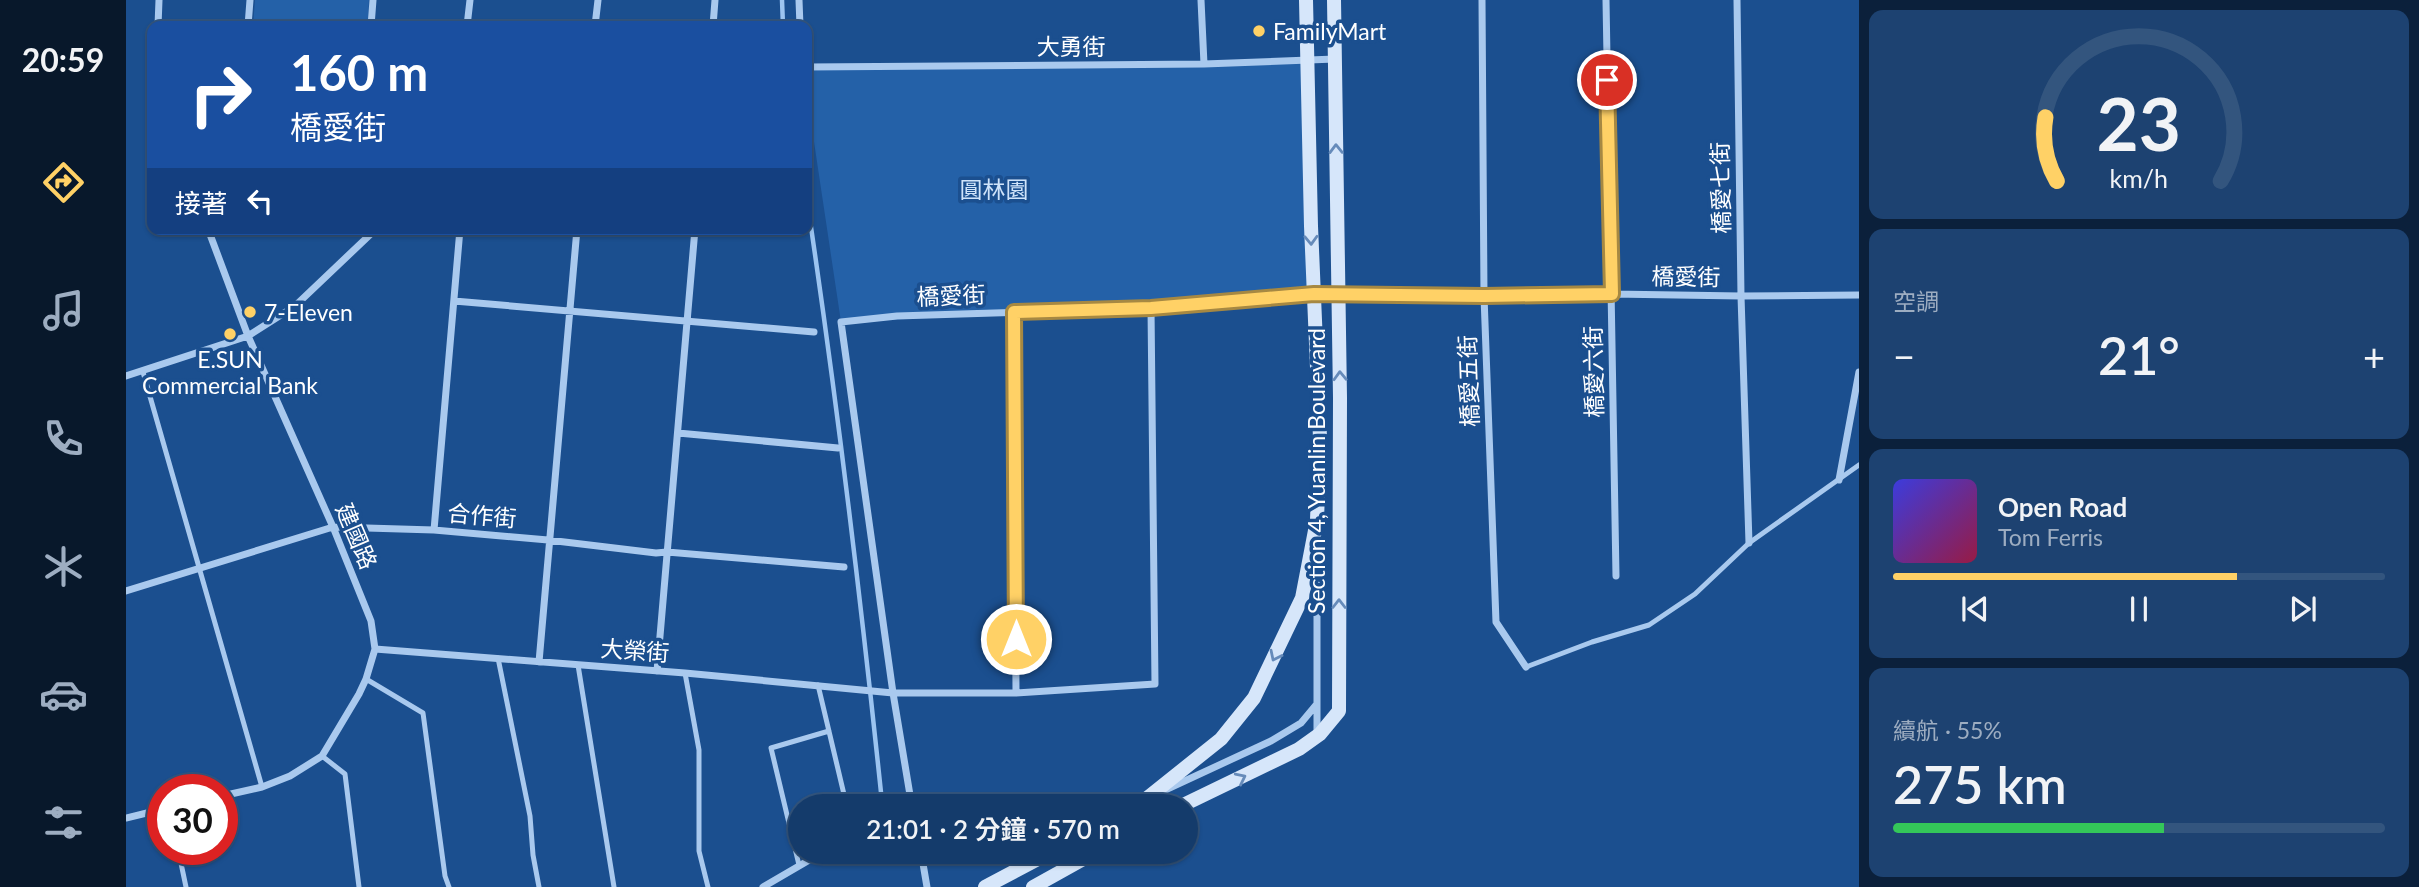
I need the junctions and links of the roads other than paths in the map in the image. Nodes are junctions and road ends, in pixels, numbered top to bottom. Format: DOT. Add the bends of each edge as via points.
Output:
graph roads {
  1 [pos="159,0"];
  2 [pos="250,0"];
  3 [pos="373,0"];
  4 [pos="470,0"];
  5 [pos="598,0"];
  6 [pos="715,0"];
  7 [pos="799,0"];
  8 [pos="1201,0"];
  9 [pos="1306,0"];
  10 [pos="1334,0"];
  11 [pos="1482,0"];
  12 [pos="1606,0"];
  13 [pos="1737,0"];
  14 [pos="158,21"];
  15 [pos="248,21"];
  16 [pos="371,21"];
  17 [pos="468,21"];
  18 [pos="596,21"];
  19 [pos="713,21"];
  20 [pos="800,21"];
  21 [pos="1307,58"];
  22 [pos="1335,59"];
  23 [pos="1204,64"];
  24 [pos="812,67"];
  25 [pos="210,235"];
  26 [pos="370,235"];
  27 [pos="460,235"];
  28 [pos="576,235"];
  29 [pos="695,235"];
  30 [pos="1314,294"];
  31 [pos="1612,294"];
  32 [pos="1859,295"];
  33 [pos="1337,296"];
  34 [pos="1484,296"];
  35 [pos="1741,296"];
  36 [pos="454,301"];
  37 [pos="1151,308"];
  38 [pos="570,312"];
  39 [pos="1014,312"];
  40 [pos="688,320"];
  41 [pos="814,332"];
  42 [pos="247,335"];
  43 [pos="143,372"];
  44 [pos="1859,372"];
  45 [pos="126,376"];
  46 [pos="678,433"];
  47 [pos="838,448"];
  48 [pos="1859,465"];
  49 [pos="1839,480"];
  50 [pos="1317,520"];
  51 [pos="333,527"];
  52 [pos="434,530"];
  53 [pos="548,540"];
  54 [pos="1749,543"];
  55 [pos="667,552"];
  56 [pos="844,567"];
  57 [pos="200,569"];
  58 [pos="1615,576"];
  59 [pos="126,591"];
  60 [pos="375,649"];
  61 [pos="498,659"];
  62 [pos="539,662"];
  63 [pos="578,665"];
  64 [pos="1526,667"];
  65 [pos="657,671"];
  66 [pos="685,673"];
  67 [pos="366,680"];
  68 [pos="818,685"];
  69 [pos="893,693"];
  70 [pos="1016,694"];
  71 [pos="1316,704"];
  72 [pos="829,731"];
  73 [pos="1317,736"];
  74 [pos="322,756"];
  75 [pos="262,787"];
  76 [pos="238,792"];
  77 [pos="844,794"];
  78 [pos="910,794"];
  79 [pos="1152,794"];
  80 [pos="1157,794"];
  81 [pos="1198,798"];
  82 [pos="126,808"];
  83 [pos="147,813"];
  84 [pos="127,818"];
  85 [pos="923,864"];
  86 [pos="1028,864"];
  87 [pos="1074,864"];
  88 [pos="181,865"];
  89 [pos="799,865"];
  90 [pos="186,887"];
  91 [pos="359,887"];
  92 [pos="449,887"];
  93 [pos="539,887"];
  94 [pos="614,887"];
  95 [pos="708,887"];
  96 [pos="763,887"];
  97 [pos="927,887"];
  98 [pos="985,887"];
  99 [pos="1033,887"];
  1 -- 14 [label="street"];
  2 -- 15 [label="street"];
  3 -- 16 [label="street"];
  4 -- 17 [label="street"];
  5 -- 18 [label="street"];
  6 -- 19 [label="street"];
  7 -- 20 [label="street"];
  8 -- 23 [label="street"];
  9 -- 21 [label="main road, Section 4, Yuanlin Boulevard"];
  10 -- 22 [label="main road, Section 4, Yuanlin Boulevard"];
  11 -- 34 [label="street, 橋愛五街"];
  12 -- 31 [label="street, 橋愛六街"];
  13 -- 35 [label="street, 橋愛七街"];
  21 -- 22 [label="street, 大勇街"];
  21 -- 23 [label="street, 大勇街"];
  21 -- 30 [label="main road, Section 4, Yuanlin Boulevard, one-way"];
  33 -- 22 [label="main road, Section 4, Yuanlin Boulevard, one-way"];
  23 -- 24 [label="street, 大勇街"];
  25 -- 42 [label="street, 建國路"];
  26 -- 42 [label="street" via="295,306"];
  27 -- 36 [label="street"];
  28 -- 38 [label="street"];
  29 -- 40 [label="street"];
  30 -- 33 [label="street, 橋愛街"];
  30 -- 37 [label="street, 橋愛街"];
  30 -- 50 [label="main road, Section 4, Yuanlin Boulevard" via="1320,439"];
  31 -- 34 [label="street, 橋愛街"];
  31 -- 35 [label="street, 橋愛街"];
  31 -- 58 [label="street, 橋愛六街"];
  32 -- 35 [label="street, 橋愛街"];
  33 -- 34 [label="street, 橋愛街"];
  73 -- 33 [label="main road, Section 4, Yuanlin Boulevard, one-way" via="1339,710"];
  34 -- 64 [label="street, 橋愛五街" via="1496,622"];
  35 -- 54 [label="street, 橋愛七街"];
  36 -- 38 [label="street"];
  36 -- 52 [label="street"];
  37 -- 39 [label="street, 橋愛街"];
  37 -- 70 [label="street, 大榮街" via="1155,684"];
  38 -- 40 [label="street"];
  38 -- 53 [label="street"];
  39 -- 69 [label="street, 橋愛街" via="841,322"];
  39 -- 70 [label="street"];
  40 -- 41 [label="street"];
  40 -- 46 [label="street"];
  42 -- 43 [label="street"];
  42 -- 51 [label="street, 建國路"];
  43 -- 45 [label="street"];
  43 -- 57 [label="lane"];
  44 -- 49 [label="street"];
  46 -- 47 [label="street"];
  46 -- 55 [label="street"];
  48 -- 49 [label="lane"];
  49 -- 54 [label="lane"];
  50 -- 71 [label="street"];
  50 -- 79 [label="main road, Section 4, Yuanlin Boulevard, one-way" via="1302,598 1254,698 1221,739"];
  51 -- 52 [label="street, 合作街"];
  51 -- 57 [label="street, 合作街"];
  51 -- 60 [label="street, 建國路" via="371,621"];
  52 -- 53 [label="street, 合作街"];
  53 -- 55 [label="street, 合作街"];
  53 -- 62 [label="street"];
  54 -- 64 [label="lane" via="1695,594 1648,625"];
  55 -- 56 [label="street, 合作街"];
  55 -- 65 [label="street"];
  57 -- 59 [label="street, 合作街"];
  57 -- 75 [label="lane"];
  60 -- 61 [label="street, 大榮街"];
  60 -- 67 [label="street, 建國路"];
  61 -- 62 [label="street, 大榮街"];
  61 -- 93 [label="lane" via="530,816"];
  62 -- 63 [label="street, 大榮街"];
  63 -- 65 [label="street, 大榮街"];
  63 -- 94 [label="lane"];
  65 -- 66 [label="street, 大榮街"];
  66 -- 68 [label="street, 大榮街"];
  66 -- 95 [label="lane" via="699,750 699,851"];
  67 -- 74 [label="street, 建國路"];
  67 -- 92 [label="lane" via="423,713"];
  68 -- 69 [label="street, 大榮街"];
  68 -- 72 [label="lane"];
  69 -- 70 [label="street, 大榮街"];
  69 -- 78 [label="street"];
  71 -- 73 [label="street"];
  71 -- 80 [label="street" via="1301,723 1271,741"];
  72 -- 77 [label="lane"];
  72 -- 89 [label="lane" via="771,748"];
  81 -- 73 [label="main road, Section 4, Yuanlin Boulevard, one-way"];
  74 -- 75 [label="street, 建國路"];
  74 -- 91 [label="lane" via="345,774"];
  75 -- 76 [label="street, 建國路"];
  82 -- 84 [label="lane"];
  83 -- 84 [label="street"];
  85 -- 97 [label="street"];
  86 -- 98 [label="main road"];
  87 -- 99 [label="main road"];
  88 -- 90 [label="lane"];
  89 -- 96 [label="street"];
}
